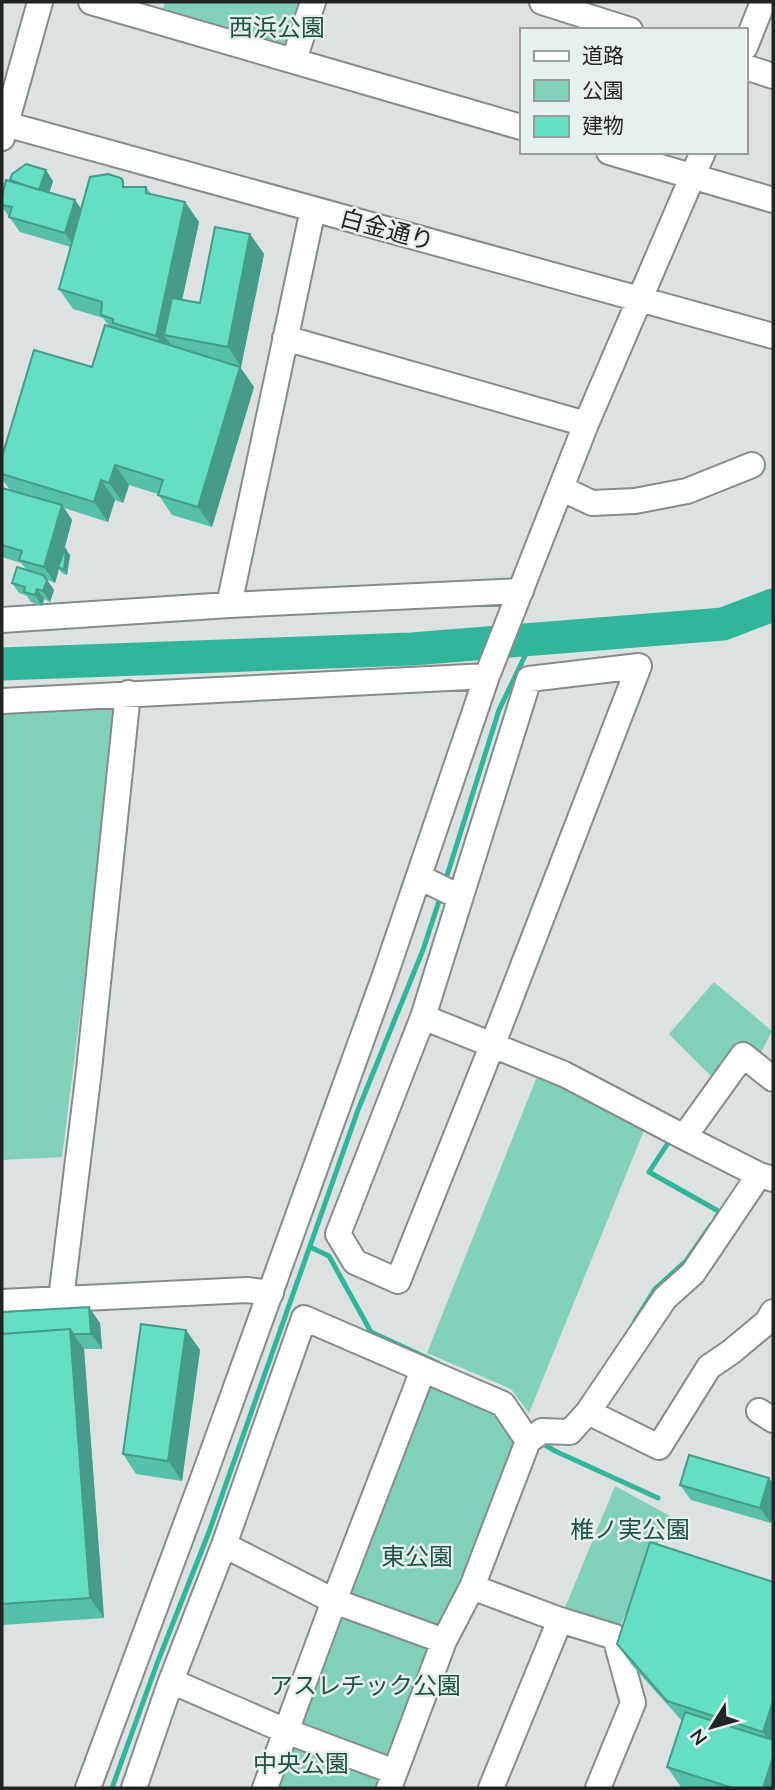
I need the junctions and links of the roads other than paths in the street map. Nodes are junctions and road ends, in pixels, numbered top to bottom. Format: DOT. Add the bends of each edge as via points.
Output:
graph roads {
  1 [pos="40,2"];
  2 [pos="91,2"];
  3 [pos="313,2"];
  4 [pos="542,2"];
  5 [pos="763,2"];
  6 [pos="162,11"];
  7 [pos="624,28"];
  8 [pos="747,42"];
  9 [pos="294,60"];
  10 [pos="747,68"];
  11 [pos="773,76"];
  12 [pos="520,127"];
  13 [pos="3,128"];
  14 [pos="616,154"];
  15 [pos="702,154"];
  16 [pos="693,177"];
  17 [pos="773,200"];
  18 [pos="313,209"];
  19 [pos="640,300"];
  20 [pos="773,336"];
  21 [pos="285,338"];
  22 [pos="586,424"];
  23 [pos="752,465"];
  24 [pos="561,488"];
  25 [pos="521,591"];
  26 [pos="229,605"];
  27 [pos="2,620"];
  28 [pos="487,676"];
  29 [pos="128,693"];
  30 [pos="2,701"];
  31 [pos="419,877"];
  32 [pos="460,897"];
  33 [pos="423,1017"];
  34 [pos="492,1046"];
  35 [pos="773,1079"];
  36 [pos="684,1137"];
  37 [pos="766,1177"];
  38 [pos="271,1293"];
  39 [pos="61,1299"];
  40 [pos="2,1302"];
  41 [pos="773,1312"];
  42 [pos="423,1370"];
  43 [pos="588,1412"];
  44 [pos="528,1441"];
  45 [pos="224,1545"];
  46 [pos="472,1587"];
  47 [pos="334,1601"];
  48 [pos="560,1620"];
  49 [pos="444,1641"];
  50 [pos="171,1681"];
  51 [pos="286,1731"];
  52 [pos="392,1780"];
  53 [pos="88,1788"];
  54 [pos="134,1788"];
  55 [pos="265,1788"];
  56 [pos="491,1788"];
  57 [pos="598,1788"];
  1 -- 13 [label="street"];
  2 -- 6 [label="street"];
  3 -- 9 [label="street"];
  4 -- 7 [label="street"];
  5 -- 8 [label="street"];
  6 -- 9 [label="street"];
  9 -- 12 [label="street"];
  10 -- 11 [label="street"];
  13 -- 18 [label="street, 白金通り"];
  14 -- 16 [label="street"];
  15 -- 16 [label="street"];
  16 -- 17 [label="street"];
  16 -- 19 [label="street"];
  18 -- 19 [label="street, 白金通り"];
  18 -- 21 [label="street"];
  19 -- 20 [label="street, 白金通り"];
  19 -- 22 [label="street"];
  21 -- 22 [label="street"];
  21 -- 26 [label="street"];
  22 -- 24 [label="street"];
  23 -- 24 [label="street" via="687,491 635,501 592,503"];
  24 -- 25 [label="street"];
  25 -- 26 [label="street"];
  25 -- 28 [label="street"];
  26 -- 27 [label="street"];
  28 -- 29 [label="street"];
  28 -- 31 [label="street"];
  29 -- 30 [label="street"];
  29 -- 39 [label="street"];
  31 -- 32 [label="street"];
  31 -- 38 [label="street"];
  32 -- 33 [label="street"];
  32 -- 34 [label="street" via="529,679 639,666"];
  33 -- 34 [label="street"];
  33 -- 34 [label="street" via="338,1234 355,1262 398,1281"];
  34 -- 36 [label="street" via="572,1079"];
  35 -- 36 [label="street" via="743,1055"];
  36 -- 37 [label="street"];
  37 -- 43 [label="street" via="693,1273 665,1298"];
  38 -- 39 [label="street" via="247,1290"];
  38 -- 53 [label="street"];
  39 -- 40 [label="street"];
  41 -- 43 [label="street" via="767,1322 709,1367 659,1447"];
  42 -- 44 [label="street" via="503,1404"];
  42 -- 45 [label="street" via="304,1318"];
  42 -- 47 [label="street"];
  43 -- 44 [label="street" via="570,1432 542,1431"];
  44 -- 46 [label="street"];
  45 -- 47 [label="street"];
  45 -- 50 [label="street"];
  46 -- 48 [label="street"];
  46 -- 49 [label="street"];
  47 -- 49 [label="street"];
  47 -- 51 [label="street"];
  48 -- 56 [label="street"];
  48 -- 57 [label="street" via="615,1637 633,1703"];
  49 -- 52 [label="street"];
  50 -- 51 [label="street"];
  50 -- 54 [label="street"];
  51 -- 52 [label="street"];
  51 -- 55 [label="street"];
}
